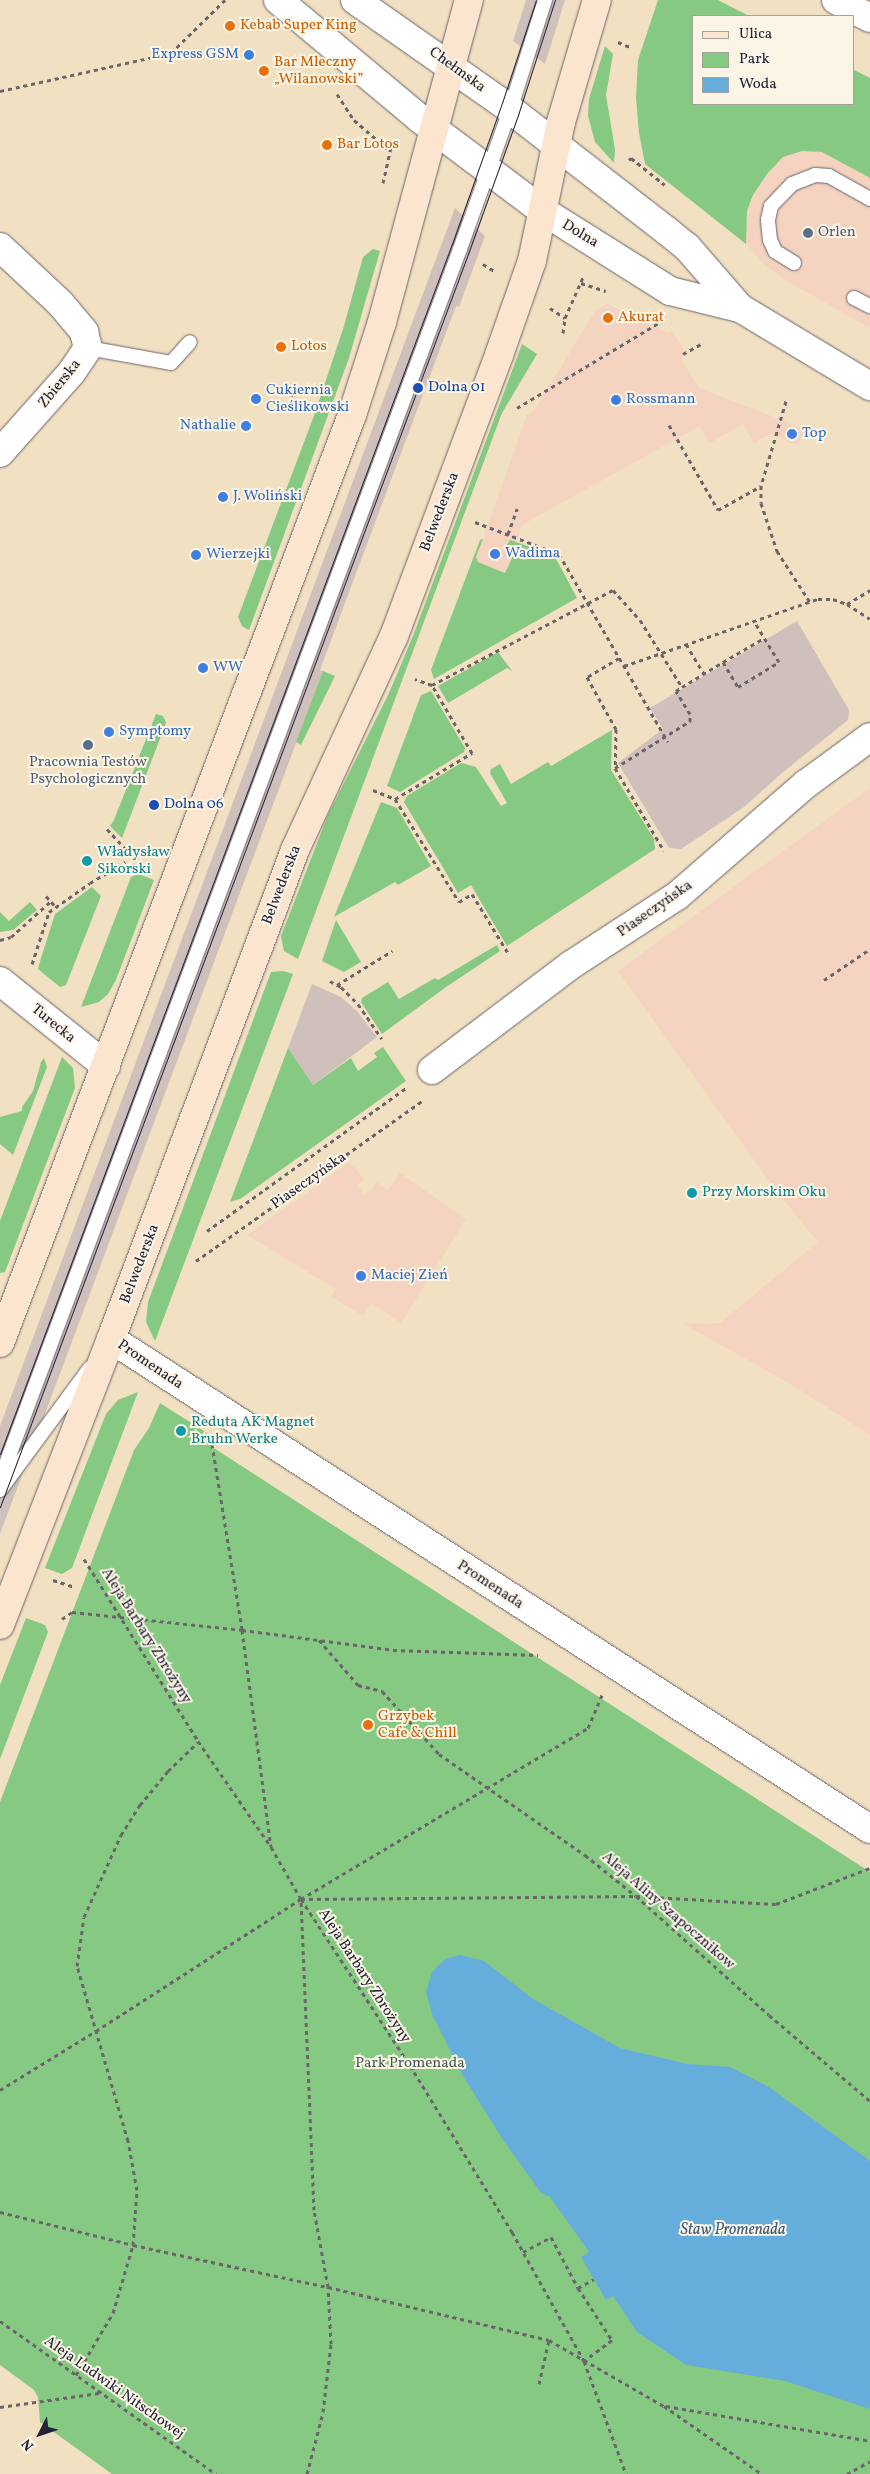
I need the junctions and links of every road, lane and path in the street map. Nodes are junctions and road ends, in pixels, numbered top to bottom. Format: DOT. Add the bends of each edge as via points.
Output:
graph roads {
  1 [pos="225,0"];
  2 [pos="278,0"];
  3 [pos="355,0"];
  4 [pos="469,0"];
  5 [pos="545,0"];
  6 [pos="597,0"];
  7 [pos="836,0"];
  8 [pos="870,18"];
  9 [pos="450,65"];
  10 [pos="0,92"];
  11 [pos="510,110"];
  12 [pos="434,129"];
  13 [pos="556,143"];
  14 [pos="489,171"];
  15 [pos="870,199"];
  16 [pos="543,211"];
  17 [pos="0,247"];
  18 [pos="794,262"];
  19 [pos="585,272"];
  20 [pos="854,298"];
  21 [pos="870,306"];
  22 [pos="740,308"];
  23 [pos="662,321"];
  24 [pos="563,333"];
  25 [pos="190,342"];
  26 [pos="701,344"];
  27 [pos="88,348"];
  28 [pos="683,354"];
  29 [pos="868,380"];
  30 [pos="275,388"];
  31 [pos="296,396"];
  32 [pos="786,401"];
  33 [pos="517,408"];
  34 [pos="669,424"];
  35 [pos="0,453"];
  36 [pos="761,486"];
  37 [pos="518,509"];
  38 [pos="475,522"];
  39 [pos="508,534"];
  40 [pos="870,590"];
  41 [pos="810,602"];
  42 [pos="587,603"];
  43 [pos="847,604"];
  44 [pos="870,619"];
  45 [pos="754,621"];
  46 [pos="764,638"];
  47 [pos="686,644"];
  48 [pos="661,653"];
  49 [pos="620,658"];
  50 [pos="723,662"];
  51 [pos="624,666"];
  52 [pos="704,674"];
  53 [pos="416,679"];
  54 [pos="432,686"];
  55 [pos="682,687"];
  56 [pos="665,737"];
  57 [pos="870,737"];
  58 [pos="668,742"];
  59 [pos="615,768"];
  60 [pos="373,790"];
  61 [pos="395,800"];
  62 [pos="107,830"];
  63 [pos="125,848"];
  64 [pos="664,851"];
  65 [pos="125,862"];
  66 [pos="46,896"];
  67 [pos="51,901"];
  68 [pos="56,908"];
  69 [pos="0,940"];
  70 [pos="870,950"];
  71 [pos="392,951"];
  72 [pos="36,952"];
  73 [pos="508,953"];
  74 [pos="824,980"];
  75 [pos="0,981"];
  76 [pos="330,981"];
  77 [pos="337,985"];
  78 [pos="382,1039"];
  79 [pos="106,1066"];
  80 [pos="432,1070"];
  81 [pos="422,1101"];
  82 [pos="208,1230"];
  83 [pos="196,1261"];
  84 [pos="111,1339"];
  85 [pos="0,1343"];
  86 [pos="211,1440"];
  87 [pos="0,1480"];
  88 [pos="0,1490"];
  89 [pos="84,1559"];
  90 [pos="50,1578"];
  91 [pos="74,1587"];
  92 [pos="121,1618"];
  93 [pos="62,1619"];
  94 [pos="0,1626"];
  95 [pos="242,1630"];
  96 [pos="319,1640"];
  97 [pos="543,1655"];
  98 [pos="603,1694"];
  99 [pos="198,1741"];
  100 [pos="489,1788"];
  101 [pos="870,1829"];
  102 [pos="271,1846"];
  103 [pos="870,1868"];
  104 [pos="636,1896"];
  105 [pos="301,1899"];
  106 [pos="96,2031"];
  107 [pos="0,2090"];
  108 [pos="870,2101"];
  109 [pos="0,2212"];
  110 [pos="133,2245"];
  111 [pos="523,2252"];
  112 [pos="594,2279"];
  113 [pos="328,2287"];
  114 [pos="578,2288"];
  115 [pos="0,2320"];
  116 [pos="549,2340"];
  117 [pos="584,2361"];
  118 [pos="76,2375"];
  119 [pos="539,2384"];
  120 [pos="100,2393"];
  121 [pos="664,2406"];
  122 [pos="0,2407"];
  123 [pos="870,2441"];
  124 [pos="870,2461"];
  125 [pos="216,2474"];
  126 [pos="307,2474"];
  127 [pos="626,2474"];
  128 [pos="762,2474"];
  129 [pos="847,2474"];
  1 -- 10 [label="path" via="171,54"];
  2 -- 12 [label="street"];
  3 -- 9 [label="street, Chełmska"];
  4 -- 9 [label="main road"];
  5 -- 11 [label="lane"];
  6 -- 13 [label="main road, Belwederska"];
  7 -- 8 [label="street"];
  9 -- 11 [label="street, Chełmska"];
  9 -- 12 [label="main road"];
  11 -- 13 [label="street, Chełmska"];
  11 -- 14 [label="lane"];
  12 -- 14 [label="street, Dolna"];
  12 -- 79 [label="main road" via="382,322 352,416"];
  13 -- 16 [label="main road, Belwederska"];
  13 -- 22 [label="street, Dolna" via="687,247"];
  14 -- 16 [label="street, Dolna"];
  14 -- 87 [label="lane"];
  15 -- 18 [label="lane" via="829,176 815,175 792,184 771,206 768,220 775,251"];
  16 -- 22 [label="street, Dolna" via="670,291"];
  16 -- 84 [label="main road, Belwederska" via="518,304 394,636 294,850"];
  17 -- 27 [label="street, Zbierska" via="66,310 84,332"];
  19 -- 24 [label="path" via="565,318"];
  20 -- 21 [label="lane"];
  22 -- 29 [label="street, Dolna"];
  23 -- 33 [label="path"];
  25 -- 27 [label="lane" via="171,363"];
  26 -- 28 [label="path"];
  27 -- 35 [label="street, Zbierska" via="71,373"];
  30 -- 31 [label="path"];
  32 -- 36 [label="path"];
  34 -- 36 [label="path" via="718,510"];
  36 -- 41 [label="path" via="761,503 778,551"];
  37 -- 39 [label="path"];
  38 -- 39 [label="path"];
  39 -- 42 [label="path" via="559,554"];
  40 -- 43 [label="path"];
  41 -- 43 [label="path" via="834,599"];
  41 -- 45 [label="path"];
  42 -- 48 [label="path" via="613,590 640,620"];
  42 -- 49 [label="path"];
  42 -- 54 [label="path"];
  43 -- 44 [label="path"];
  45 -- 46 [label="path"];
  45 -- 47 [label="path"];
  46 -- 50 [label="path"];
  46 -- 50 [label="path" via="779,662 738,687"];
  47 -- 48 [label="path"];
  47 -- 52 [label="path"];
  48 -- 51 [label="path"];
  48 -- 55 [label="path"];
  49 -- 51 [label="path"];
  49 -- 59 [label="path" via="587,677 616,729"];
  50 -- 52 [label="path"];
  51 -- 56 [label="path"];
  52 -- 55 [label="path"];
  53 -- 54 [label="path"];
  54 -- 61 [label="path" via="472,753"];
  55 -- 56 [label="path" via="676,691 690,714 690,721"];
  56 -- 58 [label="path"];
  56 -- 59 [label="path"];
  57 -- 80 [label="street, Piaseczyńska" via="806,784 677,896 571,965"];
  59 -- 64 [label="path"];
  60 -- 61 [label="path"];
  61 -- 73 [label="path" via="459,902 472,894"];
  62 -- 63 [label="path"];
  65 -- 68 [label="path"];
  66 -- 67 [label="path"];
  67 -- 68 [label="path"];
  67 -- 69 [label="path" via="11,937"];
  68 -- 72 [label="path" via="49,912"];
  70 -- 74 [label="path"];
  71 -- 77 [label="path"];
  75 -- 79 [label="street, Turecka"];
  76 -- 77 [label="path"];
  77 -- 78 [label="path" via="358,1004"];
  79 -- 85 [label="main road"];
  80 -- 82 [label="path"];
  81 -- 83 [label="path, Piaseczyńska"];
  84 -- 88 [label="lane"];
  84 -- 94 [label="main road, Belwederska"];
  84 -- 101 [label="street, Promenada"];
  86 -- 95 [label="path"];
  89 -- 92 [label="path, Aleja Barbary Zbrożyny"];
  90 -- 91 [label="path"];
  92 -- 93 [label="path" via="72,1612"];
  92 -- 95 [label="path"];
  92 -- 99 [label="path, Aleja Barbary Zbrożyny"];
  95 -- 96 [label="path"];
  95 -- 102 [label="path"];
  96 -- 97 [label="path" via="393,1650"];
  96 -- 100 [label="path, Aleja Aliny Szapocznikow" via="358,1685 382,1691 439,1754"];
  98 -- 100 [label="path" via="588,1728"];
  99 -- 102 [label="path, Aleja Barbary Zbrożyny"];
  99 -- 106 [label="path" via="140,1805 122,1835 84,1917 77,1966"];
  100 -- 104 [label="path, Aleja Aliny Szapocznikow" via="585,1855"];
  100 -- 105 [label="path"];
  102 -- 105 [label="path, Aleja Barbary Zbrożyny"];
  103 -- 104 [label="path" via="776,1904"];
  104 -- 105 [label="path"];
  104 -- 108 [label="path, Aleja Aliny Szapocznikow"];
  105 -- 106 [label="path"];
  105 -- 111 [label="path, Aleja Barbary Zbrożyny" via="414,2072"];
  105 -- 113 [label="path" via="314,2210"];
  106 -- 107 [label="path"];
  106 -- 110 [label="path" via="128,2141 137,2190"];
  109 -- 110 [label="path"];
  110 -- 113 [label="path"];
  110 -- 118 [label="path" via="113,2313"];
  111 -- 114 [label="path" via="551,2237"];
  111 -- 117 [label="path, Aleja Barbary Zbrożyny"];
  112 -- 114 [label="path"];
  113 -- 116 [label="path"];
  113 -- 126 [label="path" via="331,2344 323,2412"];
  114 -- 117 [label="path" via="612,2340"];
  115 -- 118 [label="path, Aleja Ludwiki Nitschowej"];
  116 -- 117 [label="path"];
  116 -- 119 [label="path"];
  117 -- 121 [label="path"];
  117 -- 127 [label="path, Aleja Barbary Zbrożyny"];
  118 -- 120 [label="path, Aleja Ludwiki Nitschowej"];
  120 -- 122 [label="path"];
  120 -- 125 [label="path, Aleja Ludwiki Nitschowej"];
  121 -- 123 [label="path"];
  121 -- 128 [label="path"];
  124 -- 129 [label="path"];
}
